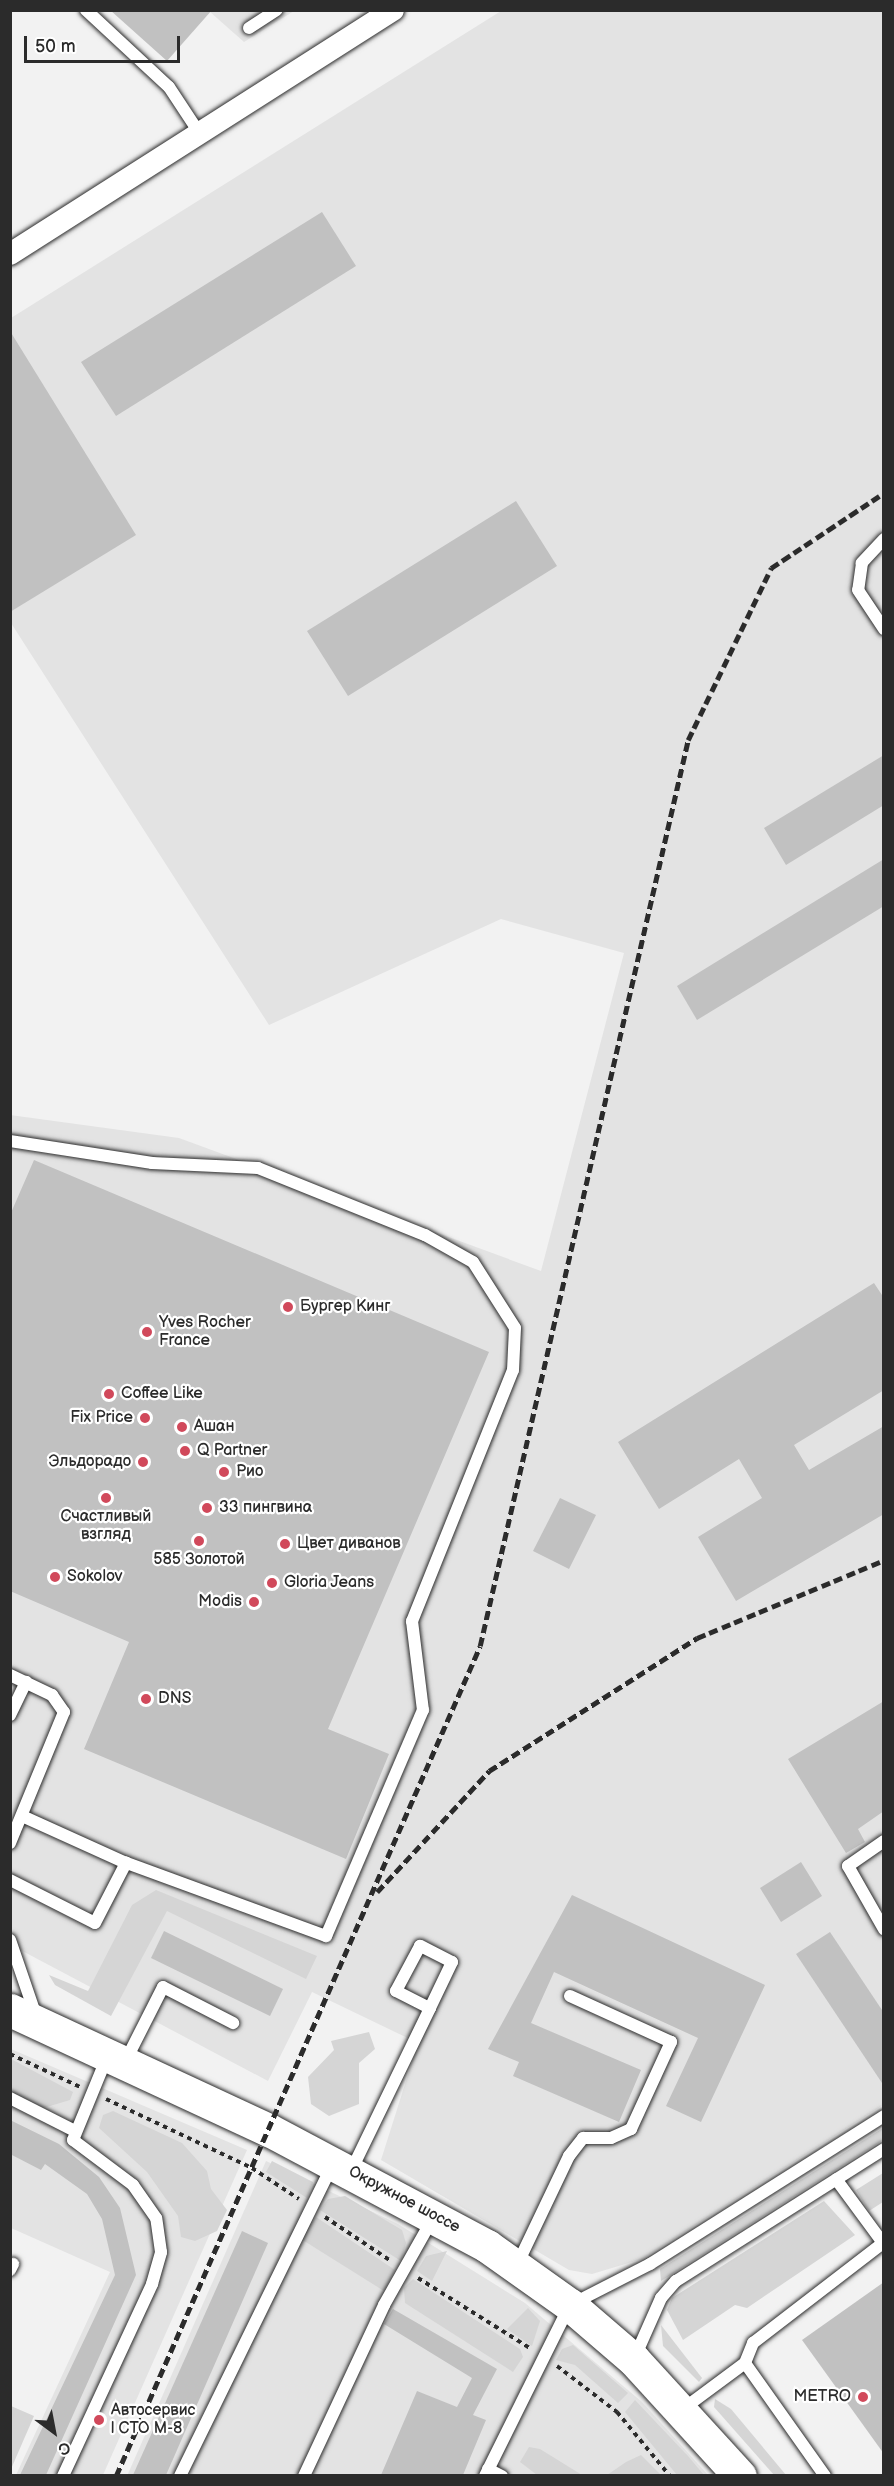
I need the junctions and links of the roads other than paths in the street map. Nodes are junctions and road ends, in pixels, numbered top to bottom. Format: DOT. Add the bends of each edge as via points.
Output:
graph roads {
  1 [pos="86,10"];
  2 [pos="277,10"];
  3 [pos="393,10"];
  4 [pos="249,28"];
  5 [pos="200,134"];
  6 [pos="10,254"];
  7 [pos="884,539"];
  8 [pos="884,629"];
  9 [pos="10,1141"];
  10 [pos="10,1675"];
  11 [pos="26,1682"];
  12 [pos="10,1715"];
  13 [pos="22,1816"];
  14 [pos="884,1840"];
  15 [pos="10,1843"];
  16 [pos="126,1863"];
  17 [pos="10,1880"];
  18 [pos="884,1929"];
  19 [pos="10,1940"];
  20 [pos="570,1996"];
  21 [pos="430,2008"];
  22 [pos="24,2016"];
  23 [pos="233,2023"];
  24 [pos="116,2059"];
  25 [pos="10,2098"];
  26 [pos="884,2116"];
  27 [pos="73,2130"];
  28 [pos="884,2149"];
  29 [pos="342,2167"];
  30 [pos="836,2179"];
  31 [pos="435,2214"];
  32 [pos="883,2243"];
  33 [pos="516,2266"];
  34 [pos="570,2305"];
  35 [pos="634,2360"];
  36 [pos="745,2363"];
  37 [pos="683,2409"];
  38 [pos="486,2472"];
  39 [pos="63,2475"];
  40 [pos="180,2475"];
  41 [pos="304,2475"];
  42 [pos="502,2475"];
  43 [pos="740,2475"];
  44 [pos="825,2475"];
  1 -- 5 [label="lane" via="169,87"];
  2 -- 4 [label="lane"];
  3 -- 5 [label="street"];
  5 -- 6 [label="street"];
  7 -- 8 [label="lane" via="862,563 858,590"];
  9 -- 16 [label="lane" via="152,1163 258,1168 425,1235 473,1262 515,1328 513,1370 412,1621 423,1710 326,1936"];
  10 -- 11 [label="lane"];
  11 -- 12 [label="lane"];
  11 -- 13 [label="lane" via="58,1699 64,1713"];
  13 -- 15 [label="lane"];
  13 -- 16 [label="lane"];
  14 -- 18 [label="lane" via="848,1866"];
  16 -- 17 [label="lane" via="95,1923"];
  19 -- 22 [label="lane"];
  20 -- 33 [label="lane" via="671,2042 631,2129 610,2138 583,2138 569,2156"];
  21 -- 21 [label="lane" via="452,1962 420,1946 396,1991"];
  21 -- 29 [label="lane"];
  22 -- 24 [label="main road, Окружное шоссе"];
  23 -- 24 [label="lane" via="163,1987"];
  24 -- 27 [label="lane" via="91,2092"];
  24 -- 29 [label="main road, Окружное шоссе"];
  25 -- 27 [label="lane"];
  26 -- 34 [label="lane" via="650,2264"];
  27 -- 39 [label="lane" via="80,2148 133,2185 156,2218 161,2252 152,2284"];
  28 -- 30 [label="lane"];
  29 -- 31 [label="main road, Окружное шоссе"];
  29 -- 40 [label="lane" via="310,2207"];
  30 -- 32 [label="lane"];
  30 -- 35 [label="lane" via="676,2282 661,2298"];
  31 -- 33 [label="main road, Окружное шоссе"];
  31 -- 41 [label="lane" via="384,2304"];
  32 -- 36 [label="lane" via="753,2343"];
  33 -- 34 [label="main road, Окружное шоссе"];
  34 -- 35 [label="main road, Окружное шоссе"];
  34 -- 38 [label="lane"];
  35 -- 37 [label="main road, Окружное шоссе"];
  36 -- 37 [label="lane"];
  36 -- 44 [label="lane"];
  37 -- 43 [label="main road, Окружное шоссе"];
  38 -- 42 [label="lane"];
}
